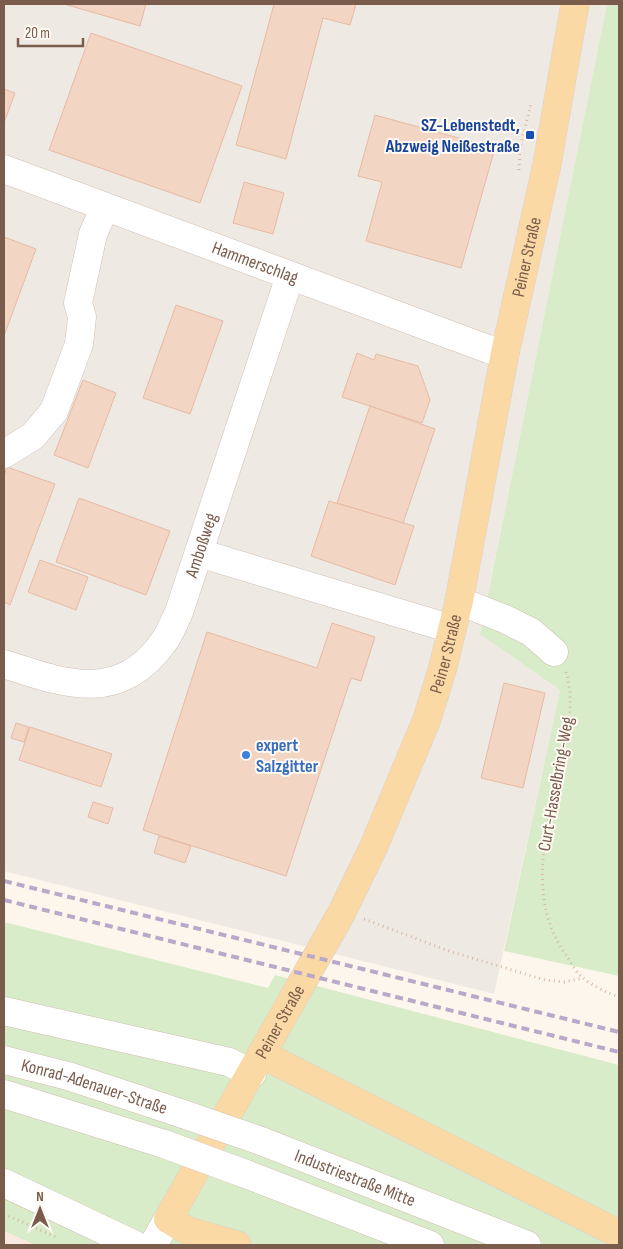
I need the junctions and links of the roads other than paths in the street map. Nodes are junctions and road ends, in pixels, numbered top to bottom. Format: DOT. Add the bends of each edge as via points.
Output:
graph roads {
  1 [pos="575,4"];
  2 [pos="4,168"];
  3 [pos="105,207"];
  4 [pos="290,276"];
  5 [pos="505,353"];
  6 [pos="4,454"];
  7 [pos="198,553"];
  8 [pos="459,601"];
  9 [pos="452,628"];
  10 [pos="554,652"];
  11 [pos="4,664"];
  12 [pos="4,1011"];
  13 [pos="4,1060"];
  14 [pos="258,1064"];
  15 [pos="4,1094"];
  16 [pos="183,1114"];
  17 [pos="164,1144"];
  18 [pos="4,1183"];
  19 [pos="168,1220"];
  20 [pos="619,1234"];
  21 [pos="135,1245"];
  22 [pos="153,1245"];
  23 [pos="237,1245"];
  24 [pos="430,1245"];
  25 [pos="527,1245"];
  1 -- 5 [label="main road, Peiner Straße" via="547,164"];
  2 -- 3 [label="street, Hammerschlag"];
  3 -- 4 [label="street, Hammerschlag"];
  3 -- 6 [label="street" via="93,234 78,303 82,317 79,344 54,411 34,436"];
  4 -- 5 [label="street, Hammerschlag"];
  4 -- 7 [label="street, Amboßweg"];
  5 -- 8 [label="main road, Peiner Straße"];
  7 -- 9 [label="street"];
  7 -- 11 [label="street, Amboßweg" via="179,612 164,642 144,665 126,678 99,684 68,682"];
  8 -- 9 [label="main road, Peiner Straße"];
  8 -- 10 [label="street" via="531,632"];
  9 -- 14 [label="main road, Peiner Straße" via="427,719 374,846 342,912"];
  12 -- 14 [label="street" via="228,1062"];
  13 -- 16 [label="street, Konrad-Adenauer-Straße" via="68,1076"];
  14 -- 19 [label="main road, Peiner Straße"];
  14 -- 20 [label="main road"];
  15 -- 17 [label="street, Konrad-Adenauer-Straße"];
  16 -- 25 [label="street, Industriestraße Mitte, bridge"];
  17 -- 24 [label="street, Industriestraße Mitte, bridge"];
  18 -- 21 [label="street"];
  19 -- 22 [label="street, Peiner Straße"];
  19 -- 23 [label="main road" via="188,1231"];
}
